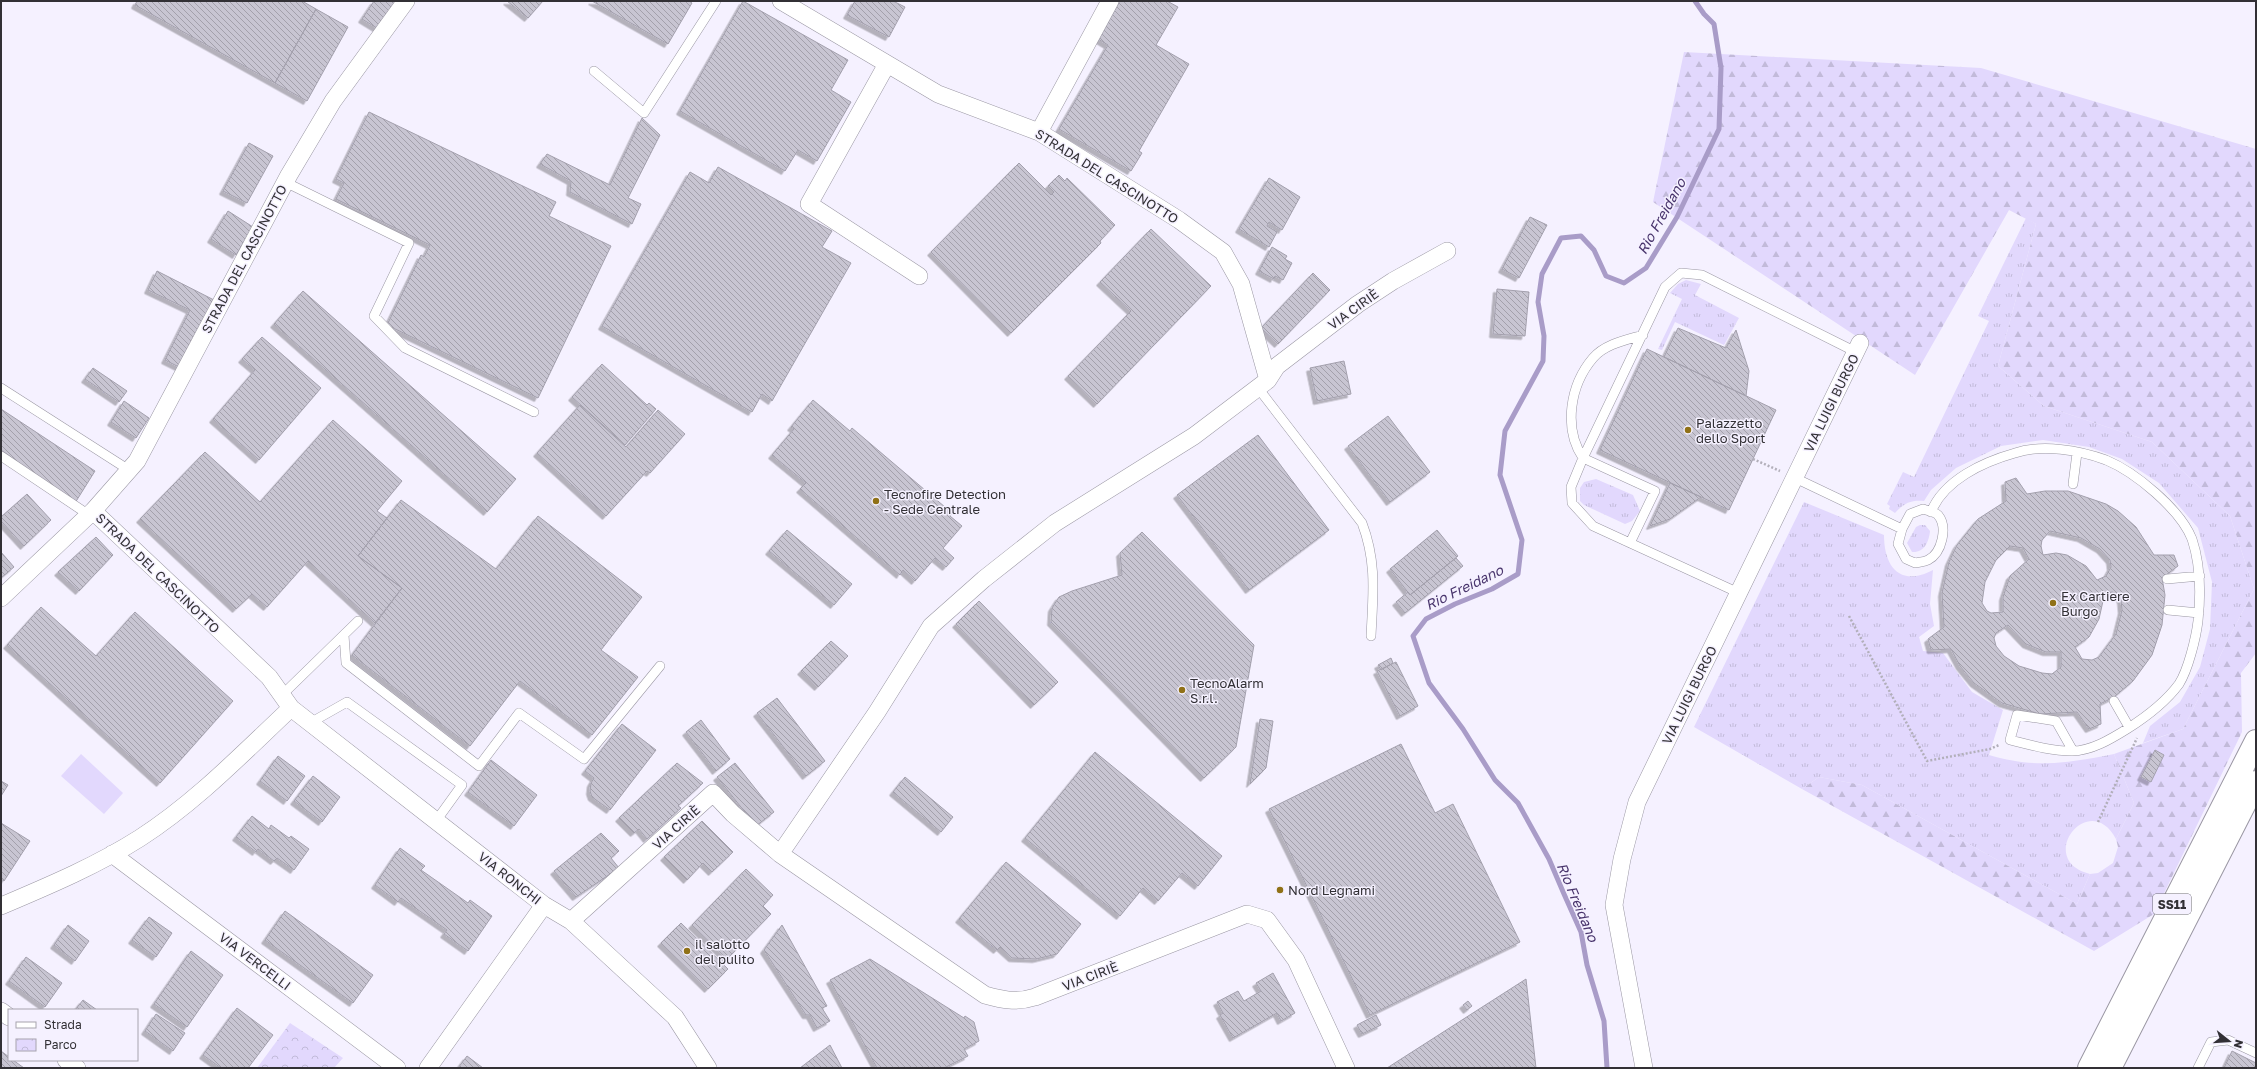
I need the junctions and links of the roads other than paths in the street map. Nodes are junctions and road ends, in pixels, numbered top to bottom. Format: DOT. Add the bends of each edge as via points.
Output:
graph roads {
  1 [pos="406,1"];
  2 [pos="716,1"];
  3 [pos="781,1"];
  4 [pos="1110,1"];
  5 [pos="887,64"];
  6 [pos="594,71"];
  7 [pos="1039,132"];
  8 [pos="285,182"];
  9 [pos="1447,251"];
  10 [pos="919,276"];
  11 [pos="1643,335"];
  12 [pos="1858,347"];
  13 [pos="1263,384"];
  14 [pos="1,388"];
  15 [pos="534,412"];
  16 [pos="2077,453"];
  17 [pos="1,456"];
  18 [pos="1584,458"];
  19 [pos="129,470"];
  20 [pos="1795,478"];
  21 [pos="2073,484"];
  22 [pos="1931,512"];
  23 [pos="91,513"];
  24 [pos="1902,529"];
  25 [pos="1630,543"];
  26 [pos="2200,576"];
  27 [pos="2167,579"];
  28 [pos="1739,593"];
  29 [pos="1,598"];
  30 [pos="2168,610"];
  31 [pos="2199,613"];
  32 [pos="358,621"];
  33 [pos="344,635"];
  34 [pos="1371,636"];
  35 [pos="660,666"];
  36 [pos="2114,701"];
  37 [pos="286,702"];
  38 [pos="310,723"];
  39 [pos="2129,727"];
  40 [pos="2256,741"];
  41 [pos="2073,751"];
  42 [pos="2256,782"];
  43 [pos="436,821"];
  44 [pos="112,854"];
  45 [pos="780,854"];
  46 [pos="544,905"];
  47 [pos="1,906"];
  48 [pos="571,921"];
  49 [pos="2256,1053"];
  50 [pos="67,1061"];
  51 [pos="77,1068"];
  52 [pos="397,1068"];
  53 [pos="428,1068"];
  54 [pos="708,1068"];
  55 [pos="1346,1068"];
  56 [pos="1644,1068"];
  57 [pos="2089,1068"];
  58 [pos="2110,1068"];
  59 [pos="2198,1068"];
  1 -- 8 [label="street, STRADA DEL CASCINOTTO" via="333,101"];
  2 -- 6 [label="lane" via="644,113"];
  3 -- 5 [label="street, STRADA DEL CASCINOTTO"];
  4 -- 7 [label="street"];
  5 -- 7 [label="street, STRADA DEL CASCINOTTO" via="938,94"];
  5 -- 10 [label="street" via="809,204"];
  7 -- 13 [label="street, STRADA DEL CASCINOTTO" via="1179,220 1223,252 1241,284"];
  8 -- 15 [label="lane" via="409,243 374,316 405,348"];
  8 -- 19 [label="street, STRADA DEL CASCINOTTO" via="137,461"];
  9 -- 13 [label="street, VIA CIRIÈ" via="1358,304 1277,366"];
  11 -- 12 [label="lane" via="1665,287 1681,273 1702,275"];
  11 -- 18 [label="lane"];
  11 -- 18 [label="lane" via="1616,342 1594,357 1580,379 1572,403 1572,430"];
  12 -- 20 [label="street, VIA LUIGI BURGO"];
  13 -- 34 [label="lane" via="1362,523 1370,542 1373,561"];
  13 -- 45 [label="street, VIA CIRIÈ" via="1194,436 1055,523 984,579 931,626 878,712"];
  14 -- 19 [label="lane"];
  16 -- 21 [label="lane"];
  16 -- 22 [label="lane" via="2027,449 1999,457 1968,473 1947,489 1935,502"];
  16 -- 26 [label="lane" via="2092,455 2120,466 2154,491 2174,513 2191,538"];
  17 -- 23 [label="lane"];
  18 -- 25 [label="lane" via="1571,487 1572,503 1593,526"];
  18 -- 25 [label="lane" via="1655,491"];
  19 -- 23 [label="street, STRADA DEL CASCINOTTO"];
  20 -- 24 [label="lane"];
  20 -- 28 [label="street, VIA LUIGI BURGO"];
  22 -- 24 [label="lane" via="1923,509 1910,514"];
  22 -- 24 [label="lane" via="1937,514 1944,525 1943,537 1928,560 1916,563 1906,559 1898,544"];
  23 -- 29 [label="street"];
  23 -- 37 [label="street, STRADA DEL CASCINOTTO" via="269,677"];
  25 -- 28 [label="lane"];
  26 -- 27 [label="lane"];
  26 -- 31 [label="lane"];
  28 -- 56 [label="street, VIA LUIGI BURGO" via="1636,802 1622,859 1614,905"];
  30 -- 31 [label="lane"];
  31 -- 39 [label="lane" via="2196,639 2179,683 2150,715"];
  32 -- 33 [label="lane"];
  33 -- 35 [label="lane" via="346,663 479,766 520,713 584,759"];
  33 -- 37 [label="lane"];
  36 -- 39 [label="lane"];
  37 -- 38 [label="street, VIA RONCHI"];
  37 -- 44 [label="street" via="197,796 140,838"];
  38 -- 43 [label="street, VIA RONCHI"];
  38 -- 43 [label="lane" via="347,702 462,785"];
  39 -- 41 [label="lane" via="2106,742"];
  40 -- 57 [label="highway, SS11"];
  41 -- 41 [label="lane" via="2039,748 2010,740 2017,715 2056,721"];
  42 -- 58 [label="highway, SS11"];
  43 -- 46 [label="street, VIA RONCHI"];
  44 -- 47 [label="street" via="82,871"];
  44 -- 52 [label="street, VIA VERCELLI"];
  45 -- 48 [label="street, VIA CIRIÈ" via="733,814 713,793"];
  45 -- 55 [label="street, VIA CIRIÈ" via="985,995 1006,1001 1023,1001 1035,997 1247,914 1267,920 1296,960"];
  46 -- 48 [label="street, VIA RONCHI"];
  46 -- 53 [label="street"];
  48 -- 54 [label="street, VIA RONCHI" via="674,1017"];
  49 -- 59 [label="lane" via="2228,1040 2211,1042"];
  50 -- 51 [label="street"];
}
